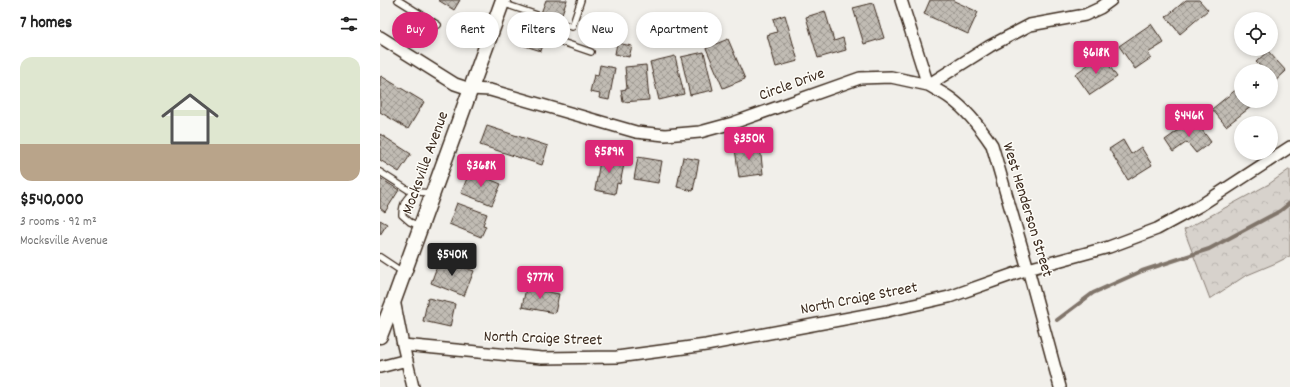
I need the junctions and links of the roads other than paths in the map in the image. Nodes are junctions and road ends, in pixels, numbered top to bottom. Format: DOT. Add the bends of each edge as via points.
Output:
graph roads {
  1 [pos="398,0"];
  2 [pos="582,0"];
  3 [pos="901,0"];
  4 [pos="1110,0"];
  5 [pos="502,2"];
  6 [pos="417,12"];
  7 [pos="529,12"];
  8 [pos="570,26"];
  9 [pos="380,37"];
  10 [pos="570,45"];
  11 [pos="591,52"];
  12 [pos="928,85"];
  13 [pos="470,89"];
  14 [pos="1290,147"];
  15 [pos="380,172"];
  16 [pos="413,193"];
  17 [pos="432,194"];
  18 [pos="421,227"];
  19 [pos="380,257"];
  20 [pos="1028,269"];
  21 [pos="404,273"];
  22 [pos="394,300"];
  23 [pos="381,329"];
  24 [pos="403,345"];
  25 [pos="407,360"];
  26 [pos="380,367"];
  27 [pos="414,387"];
  28 [pos="1060,387"];
  1 -- 6 [label="lane"];
  2 -- 8 [label="lane" via="572,27"];
  3 -- 12 [label="street"];
  4 -- 12 [label="street" via="1085,15 1030,25 990,46"];
  5 -- 7 [label="lane"];
  5 -- 13 [label="street, Mocksville Avenue"];
  9 -- 13 [label="street, Circle Drive" via="454,84"];
  10 -- 11 [label="lane"];
  12 -- 13 [label="street, Circle Drive" via="891,77 860,78 733,123 700,132 665,135 636,132 490,90"];
  12 -- 20 [label="street, West Henderson Street" via="950,98 967,113 992,145"];
  13 -- 17 [label="street, Mocksville Avenue"];
  14 -- 20 [label="street, North Craige Street" via="1201,205 1157,229 1109,247"];
  15 -- 16 [label="lane"];
  16 -- 17 [label="lane"];
  16 -- 18 [label="lane" via="406,199 402,215"];
  17 -- 18 [label="street, Mocksville Avenue"];
  18 -- 21 [label="street, Mocksville Avenue"];
  19 -- 21 [label="lane"];
  20 -- 24 [label="street, North Craige Street" via="950,296 887,311 706,345 617,357 542,358"];
  20 -- 28 [label="street, West Henderson Street"];
  21 -- 22 [label="street, Mocksville Avenue"];
  22 -- 23 [label="street, Mocksville Avenue"];
  22 -- 24 [label="street"];
  24 -- 25 [label="street"];
  25 -- 26 [label="street"];
  25 -- 27 [label="street"];
}
